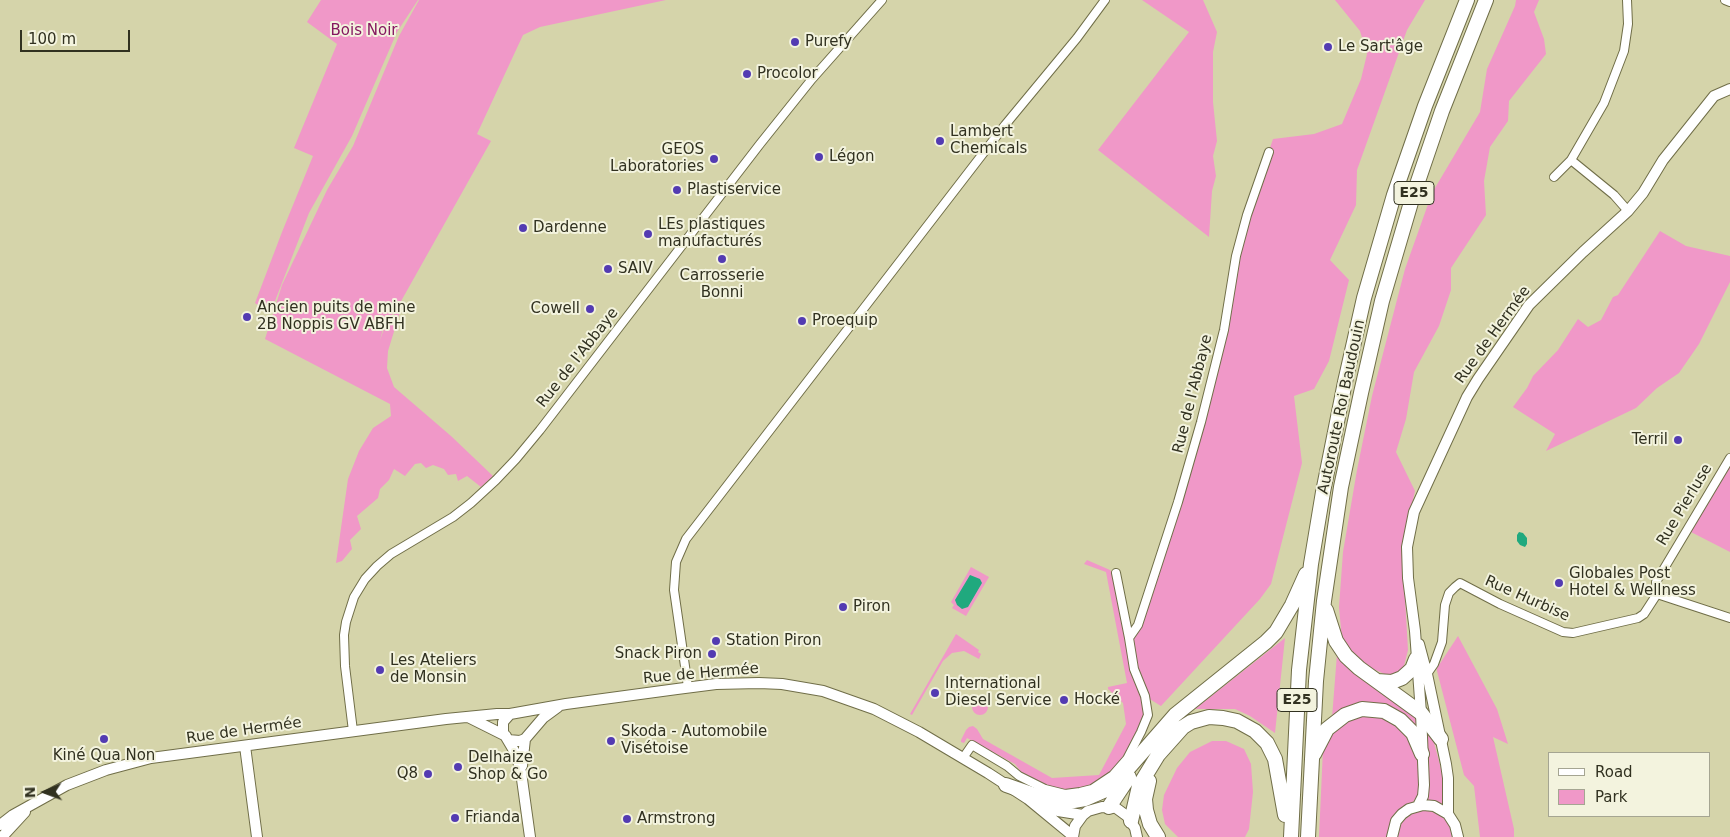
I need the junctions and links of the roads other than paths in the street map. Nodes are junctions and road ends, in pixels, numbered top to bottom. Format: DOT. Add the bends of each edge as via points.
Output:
graph roads {
  1 [pos="882,0"];
  2 [pos="1105,0"];
  3 [pos="1467,0"];
  4 [pos="1486,0"];
  5 [pos="1627,0"];
  6 [pos="1725,0"];
  7 [pos="1730,2"];
  8 [pos="1730,89"];
  9 [pos="1269,152"];
  10 [pos="1571,160"];
  11 [pos="1554,177"];
  12 [pos="1628,211"];
  13 [pos="1730,458"];
  14 [pos="1311,564"];
  15 [pos="1116,573"];
  16 [pos="1657,594"];
  17 [pos="1324,601"];
  18 [pos="1730,618"];
  19 [pos="1129,638"];
  20 [pos="1440,649"];
  21 [pos="1419,656"];
  22 [pos="1428,674"];
  23 [pos="1377,681"];
  24 [pos="688,687"];
  25 [pos="559,706"];
  26 [pos="515,713"];
  27 [pos="1421,714"];
  28 [pos="468,717"];
  29 [pos="531,730"];
  30 [pos="353,731"];
  31 [pos="507,738"];
  32 [pos="1441,739"];
  33 [pos="525,740"];
  34 [pos="1152,741"];
  35 [pos="245,746"];
  36 [pos="1422,754"];
  37 [pos="1158,755"];
  38 [pos="963,758"];
  39 [pos="1311,759"];
  40 [pos="521,772"];
  41 [pos="1006,785"];
  42 [pos="1028,799"];
  43 [pos="32,804"];
  44 [pos="1418,806"];
  45 [pos="1109,807"];
  46 [pos="1448,814"];
  47 [pos="1083,815"];
  48 [pos="1132,821"];
  49 [pos="0,825"];
  50 [pos="1073,836"];
  51 [pos="2,837"];
  52 [pos="257,837"];
  53 [pos="530,837"];
  54 [pos="1136,837"];
  55 [pos="1158,837"];
  56 [pos="1289,837"];
  57 [pos="1308,837"];
  58 [pos="1392,837"];
  59 [pos="1458,837"];
  1 -- 30 [label="street, Rue de l'Abbaye" via="771,130 516,459 453,517 391,554 365,579 354,596 344,635"];
  2 -- 24 [label="street" via="1005,124 686,539 676,562 674,590"];
  3 -- 14 [label="highway, Autoroute Roi Baudouin / E25" via="1394,195 1364,298"];
  4 -- 17 [label="highway, Autoroute Roi Baudouin / E25" via="1442,111 1382,301 1341,487"];
  5 -- 10 [label="street" via="1624,51 1604,103"];
  6 -- 7 [label="street"];
  8 -- 12 [label="street, Rue de Hermée" via="1714,96 1663,160"];
  9 -- 19 [label="street, Rue de l'Abbaye" via="1238,248 1224,330 1178,502 1138,625"];
  10 -- 11 [label="street"];
  10 -- 12 [label="street" via="1614,195"];
  12 -- 21 [label="street, Rue de Hermée" via="1529,305 1467,397 1414,512 1409,533 1408,578"];
  13 -- 16 [label="street, Rue Pierluse" via="1656,582"];
  14 -- 34 [label="highway" via="1276,632 1175,715"];
  14 -- 56 [label="highway, Autoroute Roi Baudouin / E25" via="1299,670"];
  15 -- 19 [label="street"];
  16 -- 18 [label="street"];
  16 -- 20 [label="street, Rue Hurbise" via="1638,618 1573,633 1500,604 1460,583 1449,593 1445,605"];
  17 -- 23 [label="highway" via="1340,649"];
  17 -- 39 [label="highway, Autoroute Roi Baudouin / E25"];
  19 -- 38 [label="street" via="1148,714 1127,759 1102,784 1080,792 1054,792 1019,776 972,745"];
  20 -- 21 [label="street"];
  20 -- 22 [label="street, Rue Hurbise"];
  21 -- 22 [label="street, Rue de Hermée"];
  21 -- 23 [label="highway" via="1402,678 1392,682"];
  21 -- 27 [label="street, Rue de Hermée"];
  22 -- 32 [label="street, Rue de Hermée"];
  23 -- 27 [label="highway"];
  24 -- 25 [label="street, Rue de Hermée"];
  24 -- 38 [label="street, Rue de Hermée" via="759,683 822,691 874,709"];
  25 -- 26 [label="street, Rue de Hermée"];
  25 -- 29 [label="street, Rue de Hermée"];
  26 -- 28 [label="street, Rue de Hermée"];
  26 -- 29 [label="street" via="528,719"];
  26 -- 31 [label="street" via="503,722"];
  27 -- 32 [label="highway"];
  27 -- 36 [label="street, Rue de Hermée"];
  28 -- 30 [label="street, Rue de Hermée"];
  28 -- 31 [label="street"];
  29 -- 33 [label="street, Rue de Hermée"];
  30 -- 35 [label="street, Rue de Hermée"];
  31 -- 33 [label="street"];
  31 -- 40 [label="street"];
  32 -- 46 [label="street, Rue de Hermée" via="1448,778"];
  33 -- 40 [label="street"];
  34 -- 41 [label="highway" via="1119,779 1085,799 1068,802"];
  34 -- 45 [label="highway"];
  35 -- 43 [label="street, Rue de Hermée" via="122,765 66,784"];
  35 -- 52 [label="street"];
  36 -- 39 [label="highway" via="1413,733 1400,720 1384,711 1362,710 1345,715 1327,729"];
  36 -- 44 [label="street, Rue de Hermée" via="1424,791"];
  37 -- 48 [label="highway" via="1139,786"];
  37 -- 55 [label="highway" via="1145,799 1150,824"];
  37 -- 56 [label="highway" via="1183,728 1200,719 1230,719 1250,727 1267,743 1275,759"];
  38 -- 41 [label="street, Rue de Hermée"];
  39 -- 57 [label="highway, Autoroute Roi Baudouin / E25"];
  40 -- 53 [label="street"];
  41 -- 42 [label="street, Rue de Hermée"];
  42 -- 47 [label="street, Rue de Hermée" via="1058,812"];
  42 -- 50 [label="street, Rue de Hermée"];
  43 -- 49 [label="street, Rue de Hermée"];
  43 -- 51 [label="street, Rue de Hermée"];
  44 -- 46 [label="street" via="1434,806"];
  44 -- 58 [label="street" via="1402,814"];
  45 -- 47 [label="street, Rue de Hermée" via="1095,808"];
  45 -- 48 [label="street"];
  46 -- 59 [label="street, Rue de Hermée"];
  47 -- 50 [label="street, Rue de Hermée"];
  48 -- 54 [label="street"];
}
